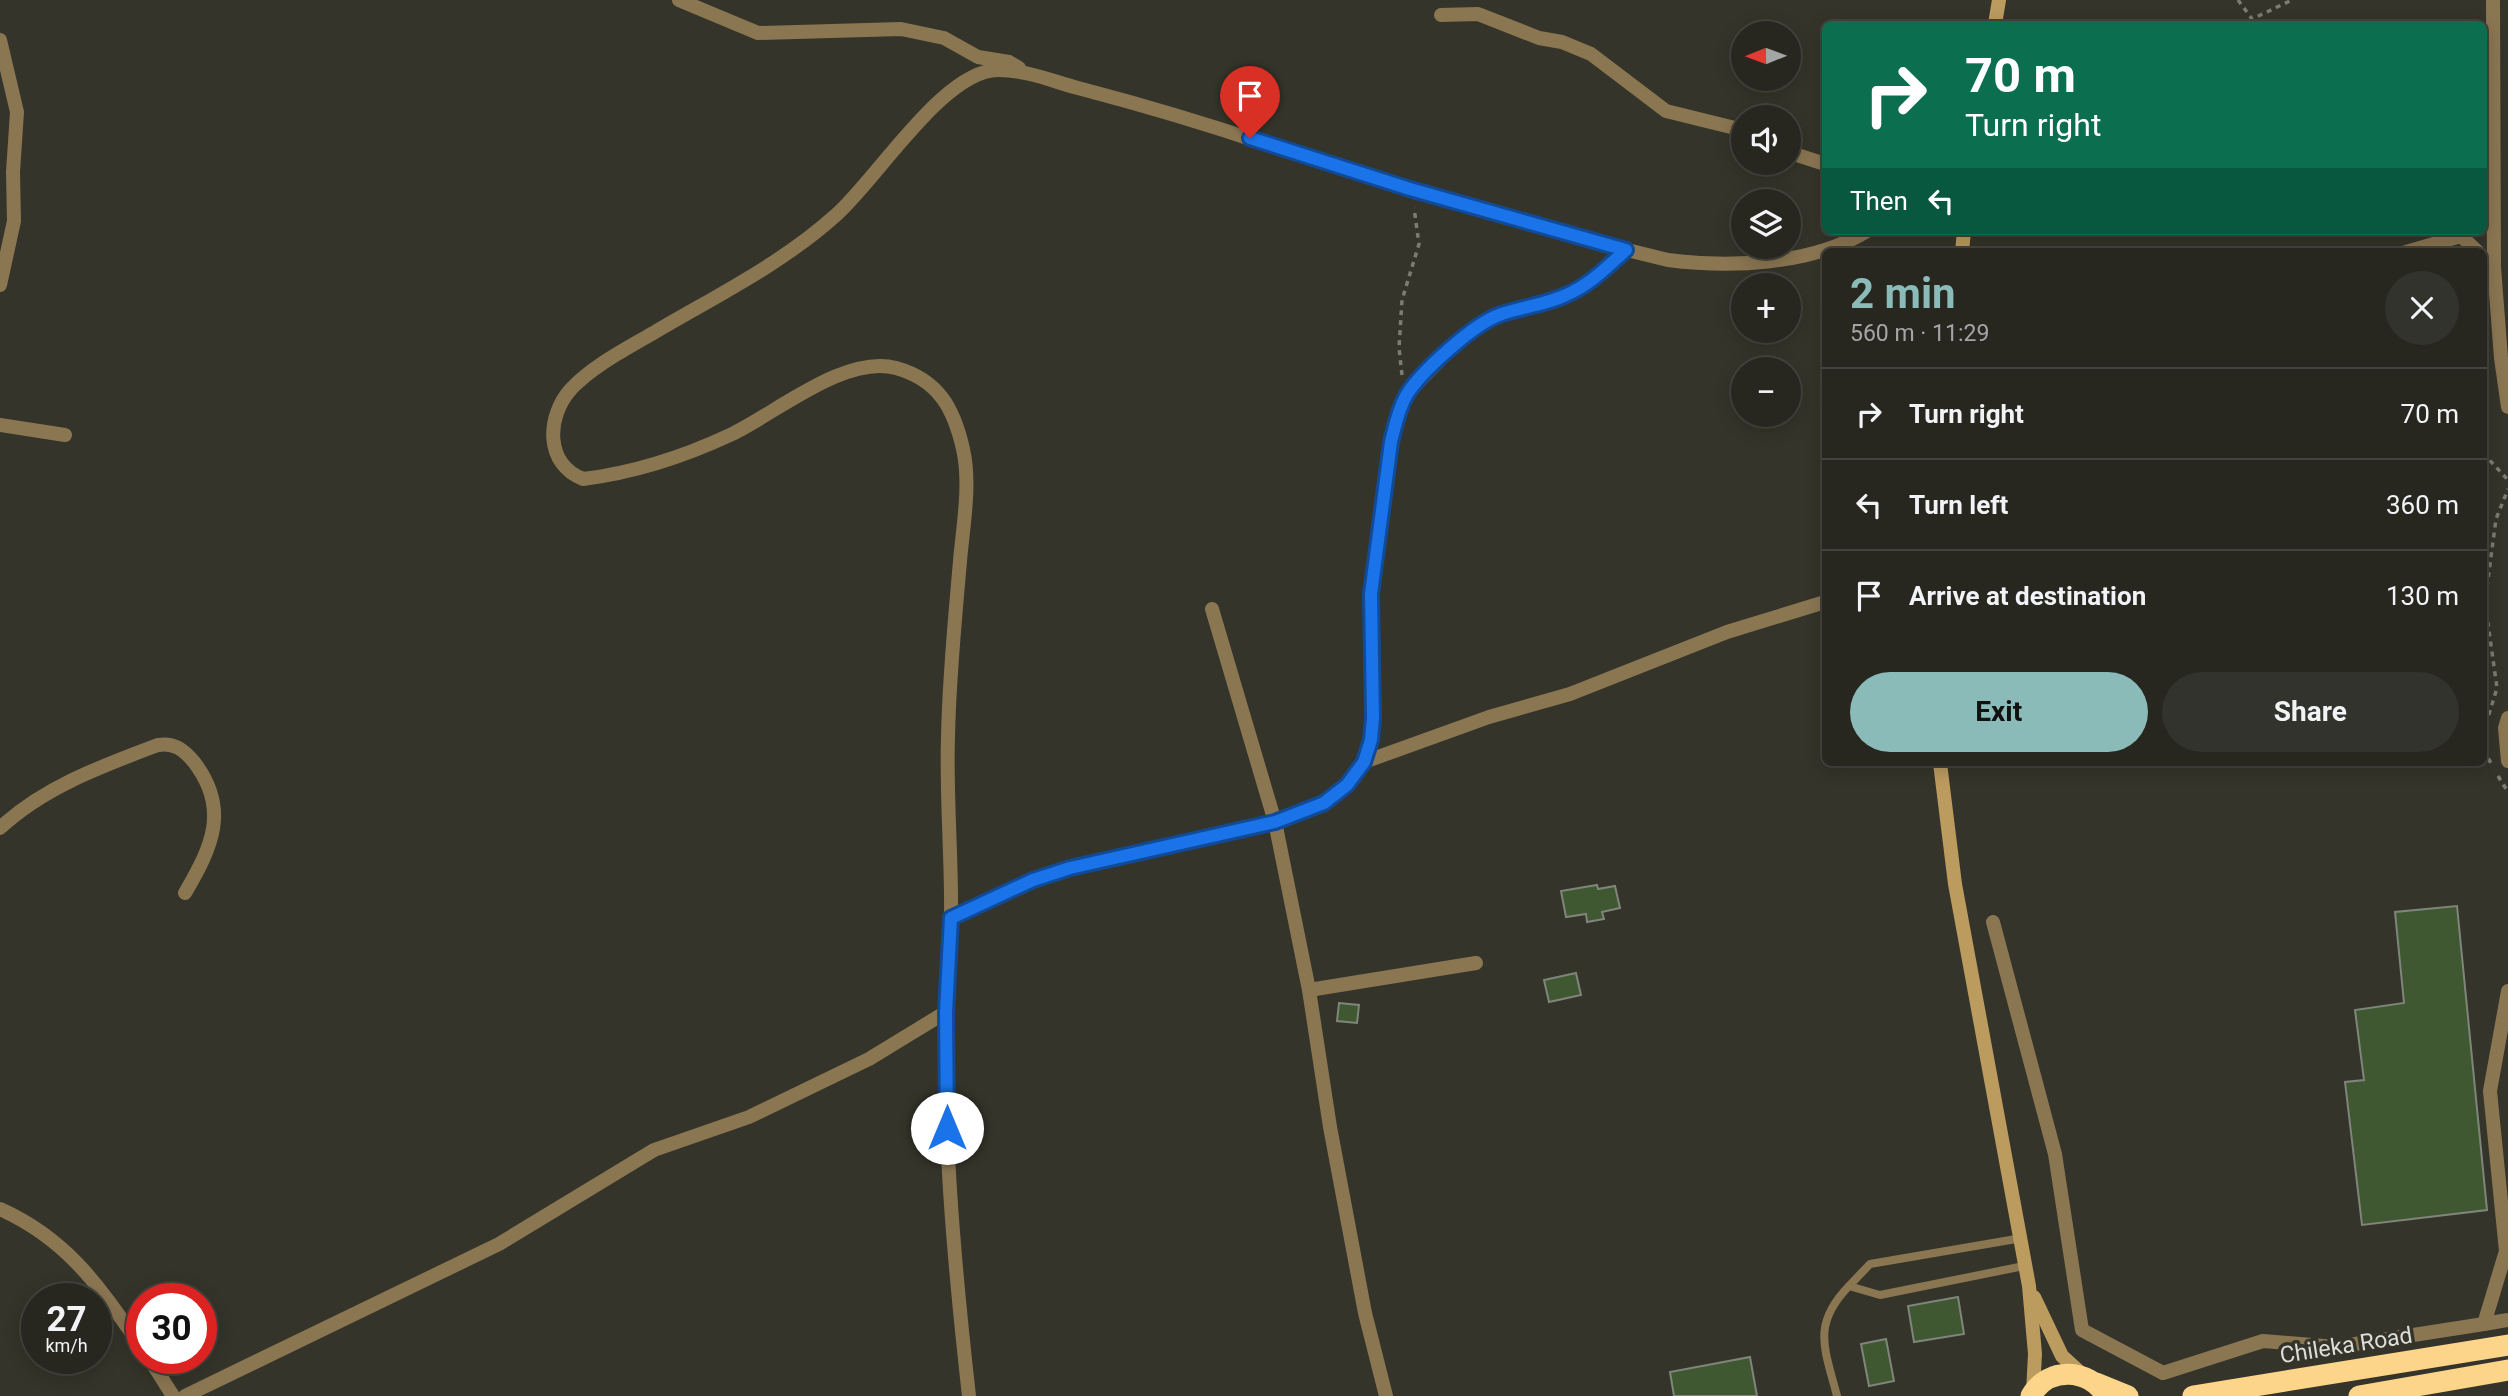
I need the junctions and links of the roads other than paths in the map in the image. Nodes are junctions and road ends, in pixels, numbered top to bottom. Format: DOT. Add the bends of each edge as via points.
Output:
graph roads {
  1 [pos="679,0"];
  2 [pos="1998,0"];
  3 [pos="2493,0"];
  4 [pos="1441,15"];
  5 [pos="1995,21"];
  6 [pos="0,40"];
  7 [pos="1026,73"];
  8 [pos="1731,127"];
  9 [pos="1801,156"];
  10 [pos="1822,163"];
  11 [pos="1857,235"];
  12 [pos="1822,248"];
  13 [pos="1823,248"];
  14 [pos="2420,248"];
  15 [pos="2474,248"];
  16 [pos="1626,250"];
  17 [pos="2489,262"];
  18 [pos="0,285"];
  19 [pos="2508,407"];
  20 [pos="0,425"];
  21 [pos="65,435"];
  22 [pos="1822,603"];
  23 [pos="1212,609"];
  24 [pos="2508,718"];
  25 [pos="2508,761"];
  26 [pos="1364,762"];
  27 [pos="1940,766"];
  28 [pos="1275,822"];
  29 [pos="0,828"];
  30 [pos="185,893"];
  31 [pos="951,918"];
  32 [pos="1993,922"];
  33 [pos="1476,963"];
  34 [pos="1309,990"];
  35 [pos="2508,991"];
  36 [pos="946,1012"];
  37 [pos="0,1209"];
  38 [pos="2022,1238"];
  39 [pos="2025,1266"];
  40 [pos="1849,1286"];
  41 [pos="2029,1286"];
  42 [pos="2508,1320"];
  43 [pos="2484,1324"];
  44 [pos="126,1325"];
  45 [pos="2508,1345"];
  46 [pos="2508,1370"];
  47 [pos="159,1374"];
  48 [pos="2095,1385"];
  49 [pos="2032,1394"];
  50 [pos="173,1396"];
  51 [pos="185,1396"];
  52 [pos="969,1396"];
  53 [pos="1386,1396"];
  54 [pos="1836,1396"];
  55 [pos="2128,1396"];
  56 [pos="2193,1396"];
  57 [pos="2359,1396"];
  1 -- 7 [label="street" via="758,33 901,29 944,38 978,57 1009,62"];
  2 -- 5 [label="main road"];
  3 -- 17 [label="street"];
  4 -- 8 [label="street" via="1478,14 1562,42 1591,54 1666,111"];
  6 -- 18 [label="street" via="17,112 14,221"];
  7 -- 16 [label="street" via="1170,111 1410,189"];
  7 -- 31 [label="street" via="998,69 964,79 946,93 859,193 810,236 584,377 558,410 553,435 555,454 566,472 583,479 688,452 731,434 825,381 859,369 894,367 925,381 950,406 964,453 949,682"];
  9 -- 10 [label="street"];
  11 -- 13 [label="street"];
  12 -- 16 [label="street" via="1752,263 1706,264"];
  14 -- 15 [label="street" via="2461,236"];
  16 -- 26 [label="street" via="1569,294 1482,323 1408,393 1391,442 1374,569 1370,632 1373,718"];
  17 -- 19 [label="street"];
  20 -- 21 [label="street"];
  22 -- 26 [label="street" via="1727,632 1570,694 1489,717"];
  23 -- 28 [label="street"];
  24 -- 25 [label="street"];
  26 -- 28 [label="street" via="1347,785 1324,803"];
  27 -- 38 [label="main road" via="1955,884"];
  28 -- 31 [label="street" via="1070,868"];
  28 -- 34 [label="street"];
  29 -- 30 [label="street" via="39,796 167,743 189,755 214,797 213,829 205,858"];
  31 -- 36 [label="street"];
  32 -- 43 [label="street" via="2055,1154 2082,1329 2163,1373 2263,1341 2336,1347"];
  33 -- 34 [label="street"];
  34 -- 53 [label="street" via="1354,1256"];
  35 -- 43 [label="street" via="2490,1091 2506,1251"];
  36 -- 51 [label="street" via="869,1059 749,1117 654,1150 499,1244"];
  36 -- 52 [label="street" via="951,1217"];
  37 -- 44 [label="street" via="62,1245 92,1276"];
  38 -- 39 [label="main road"];
  38 -- 40 [label="lane" via="1870,1264"];
  39 -- 40 [label="lane" via="1880,1295"];
  39 -- 41 [label="main road"];
  40 -- 54 [label="lane" via="1833,1302 1822,1337"];
  41 -- 48 [label="main road" via="2062,1356"];
  41 -- 49 [label="main road" via="2035,1354"];
  42 -- 43 [label="street"];
  45 -- 56 [label="highway, Chileka Road"];
  46 -- 57 [label="highway"];
  47 -- 50 [label="street"];
  48 -- 49 [label="highway" via="2061,1374 2041,1383"];
  48 -- 55 [label="highway"];
}
